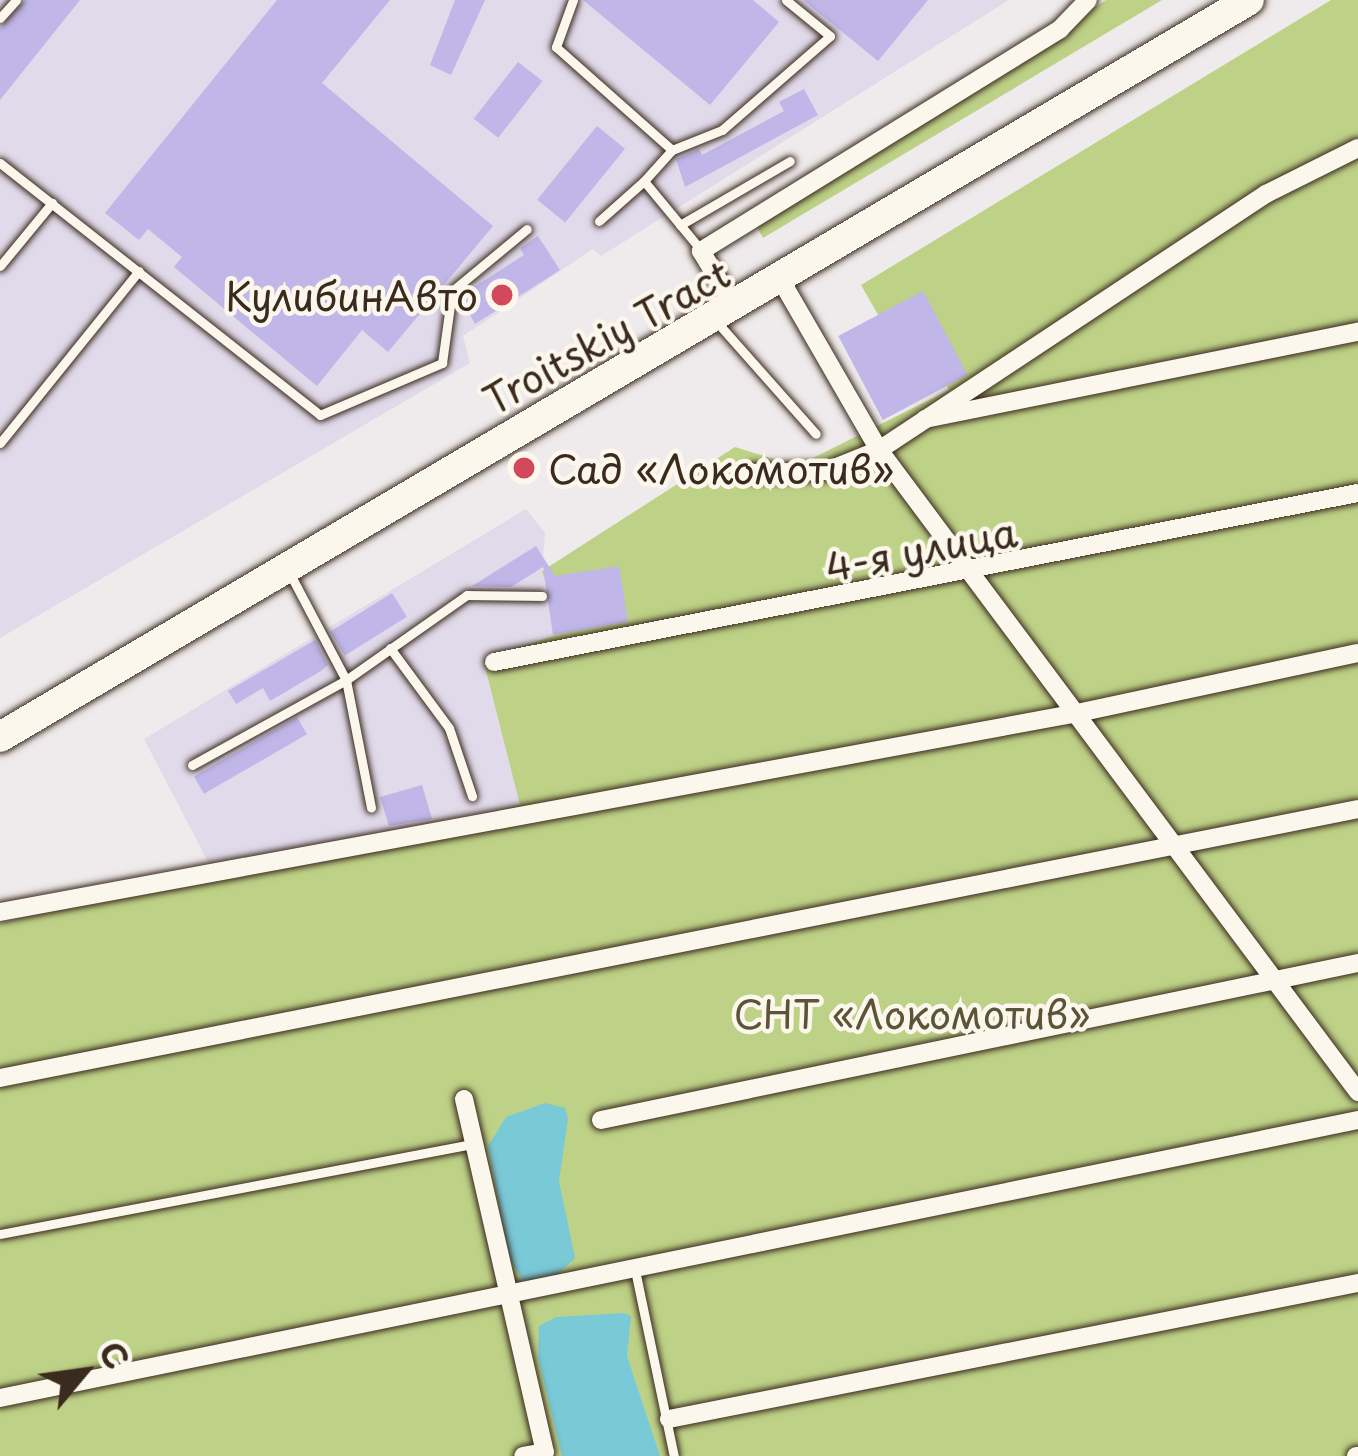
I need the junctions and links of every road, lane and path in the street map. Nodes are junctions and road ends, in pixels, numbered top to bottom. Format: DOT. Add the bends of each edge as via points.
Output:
graph roads {
  1 [pos="16,0"];
  2 [pos="573,0"];
  3 [pos="786,0"];
  4 [pos="1088,0"];
  5 [pos="1249,0"];
  6 [pos="0,18"];
  7 [pos="1358,148"];
  8 [pos="672,150"];
  9 [pos="790,161"];
  10 [pos="0,163"];
  11 [pos="644,181"];
  12 [pos="52,202"];
  13 [pos="598,221"];
  14 [pos="680,225"];
  15 [pos="527,229"];
  16 [pos="701,251"];
  17 [pos="0,266"];
  18 [pos="139,271"];
  19 [pos="782,282"];
  20 [pos="725,315"];
  21 [pos="1358,332"];
  22 [pos="915,421"];
  23 [pos="816,434"];
  24 [pos="0,443"];
  25 [pos="879,450"];
  26 [pos="752,472"];
  27 [pos="1358,493"];
  28 [pos="287,567"];
  29 [pos="971,574"];
  30 [pos="542,596"];
  31 [pos="391,648"];
  32 [pos="1358,653"];
  33 [pos="494,662"];
  34 [pos="346,680"];
  35 [pos="1073,714"];
  36 [pos="0,737"];
  37 [pos="192,765"];
  38 [pos="472,796"];
  39 [pos="371,808"];
  40 [pos="1358,809"];
  41 [pos="1171,847"];
  42 [pos="0,913"];
  43 [pos="1358,963"];
  44 [pos="1268,981"];
  45 [pos="0,1078"];
  46 [pos="1358,1092"];
  47 [pos="464,1099"];
  48 [pos="601,1120"];
  49 [pos="1358,1120"];
  50 [pos="471,1144"];
  51 [pos="0,1234"];
  52 [pos="635,1270"];
  53 [pos="1358,1282"];
  54 [pos="511,1297"];
  55 [pos="0,1398"];
  56 [pos="669,1419"];
  57 [pos="523,1456"];
  58 [pos="674,1456"];
  1 -- 6 [label="lane"];
  2 -- 8 [label="lane" via="556,47"];
  3 -- 8 [label="lane" via="830,36 722,130"];
  4 -- 16 [label="street" via="1060,29"];
  5 -- 19 [label="main road, Troitskiy Tract"];
  7 -- 22 [label="street" via="1266,194"];
  8 -- 11 [label="lane"];
  9 -- 14 [label="lane"];
  10 -- 12 [label="lane"];
  11 -- 13 [label="lane"];
  11 -- 14 [label="lane"];
  12 -- 17 [label="lane"];
  12 -- 18 [label="lane"];
  14 -- 16 [label="lane"];
  15 -- 18 [label="lane" via="452,291 442,363 320,415"];
  16 -- 20 [label="street"];
  18 -- 24 [label="lane"];
  19 -- 20 [label="main road, Troitskiy Tract"];
  19 -- 25 [label="street"];
  20 -- 23 [label="lane"];
  20 -- 28 [label="main road, Troitskiy Tract"];
  21 -- 22 [label="street"];
  22 -- 25 [label="street"];
  25 -- 26 [label="street" via="827,471"];
  25 -- 29 [label="street"];
  27 -- 29 [label="street, 4-я улица"];
  28 -- 34 [label="lane"];
  28 -- 36 [label="main road, Troitskiy Tract"];
  29 -- 33 [label="street, 4-я улица"];
  29 -- 35 [label="street"];
  30 -- 31 [label="lane" via="467,595"];
  31 -- 34 [label="lane"];
  31 -- 38 [label="lane" via="449,728"];
  32 -- 35 [label="street"];
  34 -- 37 [label="lane"];
  34 -- 39 [label="lane"];
  35 -- 41 [label="street"];
  35 -- 42 [label="street"];
  40 -- 41 [label="street"];
  41 -- 44 [label="street"];
  41 -- 45 [label="street"];
  43 -- 44 [label="street"];
  44 -- 46 [label="street"];
  44 -- 48 [label="street"];
  47 -- 50 [label="street"];
  49 -- 52 [label="street"];
  50 -- 51 [label="lane"];
  50 -- 54 [label="street"];
  52 -- 54 [label="street"];
  52 -- 56 [label="lane"];
  53 -- 56 [label="street"];
  54 -- 55 [label="street"];
  54 -- 57 [label="street" via="545,1452"];
  56 -- 58 [label="lane"];
}
